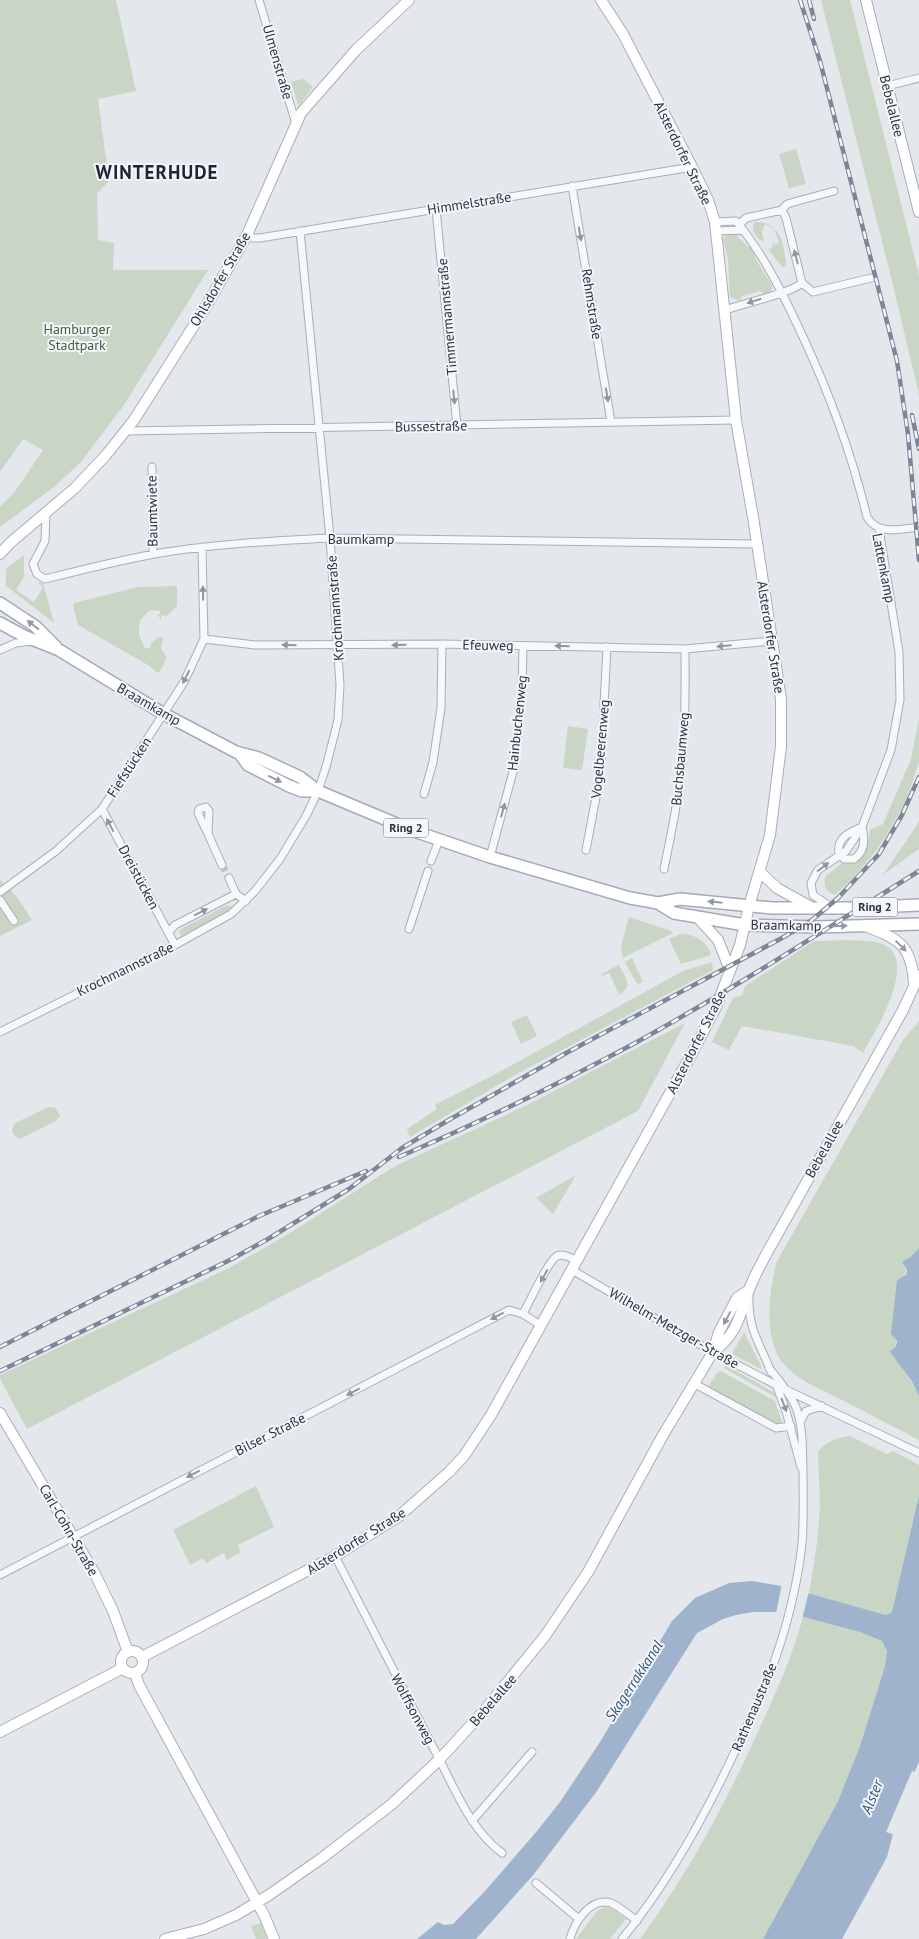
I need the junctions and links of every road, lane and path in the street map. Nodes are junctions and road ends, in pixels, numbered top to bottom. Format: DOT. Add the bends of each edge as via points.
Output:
graph roads {
  1 [pos="259,0"];
  2 [pos="408,0"];
  3 [pos="601,0"];
  4 [pos="866,0"];
  5 [pos="919,78"];
  6 [pos="887,86"];
  7 [pos="296,125"];
  8 [pos="692,167"];
  9 [pos="572,186"];
  10 [pos="834,191"];
  11 [pos="436,209"];
  12 [pos="782,210"];
  13 [pos="919,212"];
  14 [pos="716,226"];
  15 [pos="741,227"];
  16 [pos="300,231"];
  17 [pos="247,235"];
  18 [pos="871,278"];
  19 [pos="802,283"];
  20 [pos="782,292"];
  21 [pos="725,310"];
  22 [pos="736,420"];
  23 [pos="611,422"];
  24 [pos="457,426"];
  25 [pos="319,428"];
  26 [pos="126,431"];
  27 [pos="152,467"];
  28 [pos="46,513"];
  29 [pos="919,528"];
  30 [pos="879,529"];
  31 [pos="330,538"];
  32 [pos="756,544"];
  33 [pos="5,545"];
  34 [pos="202,547"];
  35 [pos="0,554"];
  36 [pos="153,554"];
  37 [pos="1,602"];
  38 [pos="0,623"];
  39 [pos="204,639"];
  40 [pos="36,641"];
  41 [pos="773,641"];
  42 [pos="442,644"];
  43 [pos="338,646"];
  44 [pos="523,646"];
  45 [pos="607,647"];
  46 [pos="685,649"];
  47 [pos="0,650"];
  48 [pos="59,650"];
  49 [pos="164,714"];
  50 [pos="318,792"];
  51 [pos="424,794"];
  52 [pos="102,809"];
  53 [pos="862,827"];
  54 [pos="208,834"];
  55 [pos="439,840"];
  56 [pos="586,850"];
  57 [pos="841,856"];
  58 [pos="490,857"];
  59 [pos="431,861"];
  60 [pos="222,865"];
  61 [pos="664,869"];
  62 [pos="428,870"];
  63 [pos="760,872"];
  64 [pos="229,878"];
  65 [pos="0,892"];
  66 [pos="236,894"];
  67 [pos="0,900"];
  68 [pos="246,901"];
  69 [pos="658,903"];
  70 [pos="919,905"];
  71 [pos="749,906"];
  72 [pos="811,907"];
  73 [pos="831,908"];
  74 [pos="698,918"];
  75 [pos="14,920"];
  76 [pos="745,924"];
  77 [pos="919,924"];
  78 [pos="862,925"];
  79 [pos="409,929"];
  80 [pos="168,932"];
  81 [pos="175,945"];
  82 [pos="730,970"];
  83 [pos="919,975"];
  84 [pos="916,990"];
  85 [pos="0,1032"];
  86 [pos="574,1265"];
  87 [pos="749,1290"];
  88 [pos="523,1314"];
  89 [pos="540,1325"];
  90 [pos="713,1352"];
  91 [pos="769,1368"];
  92 [pos="695,1384"];
  93 [pos="776,1385"];
  94 [pos="787,1390"];
  95 [pos="822,1406"];
  96 [pos="0,1413"];
  97 [pos="800,1422"];
  98 [pos="791,1426"];
  99 [pos="919,1453"];
  100 [pos="803,1472"];
  101 [pos="74,1537"];
  102 [pos="335,1556"];
  103 [pos="0,1576"];
  104 [pos="128,1652"];
  105 [pos="142,1657"];
  106 [pos="123,1668"];
  107 [pos="135,1673"];
  108 [pos="0,1732"];
  109 [pos="532,1752"];
  110 [pos="440,1759"];
  111 [pos="472,1820"];
  112 [pos="502,1853"];
  113 [pos="536,1883"];
  114 [pos="258,1902"];
  115 [pos="579,1919"];
  116 [pos="637,1921"];
  117 [pos="165,1939"];
  118 [pos="274,1939"];
  119 [pos="570,1939"];
  120 [pos="622,1939"];
  1 -- 7 [label="street, Ulmenstraße"];
  2 -- 7 [label="street, Ohlsdorfer Straße" via="356,50 301,113"];
  3 -- 8 [label="street, Alsterdorfer Straße" via="623,34"];
  4 -- 6 [label="street, Bebelallee"];
  5 -- 6 [label="street"];
  6 -- 13 [label="street, Bebelallee"];
  7 -- 17 [label="street, Ohlsdorfer Straße"];
  8 -- 9 [label="street, Himmelstraße"];
  8 -- 14 [label="street, Alsterdorfer Straße"];
  9 -- 11 [label="street, Himmelstraße"];
  9 -- 23 [label="street, Rehmstraße, one-way"];
  10 -- 12 [label="street" via="787,204"];
  11 -- 16 [label="street, Himmelstraße"];
  11 -- 24 [label="street, Timmermannstraße, one-way"];
  12 -- 15 [label="street" via="746,218"];
  19 -- 12 [label="street, one-way"];
  14 -- 15 [label="street"];
  14 -- 21 [label="street, Alsterdorfer Straße"];
  15 -- 20 [label="street, Lattenkamp"];
  16 -- 17 [label="street, Himmelstraße" via="260,238"];
  16 -- 25 [label="street, Krochmannstraße"];
  17 -- 26 [label="street, Ohlsdorfer Straße"];
  18 -- 19 [label="street" via="813,292"];
  19 -- 20 [label="street"];
  20 -- 21 [label="street, one-way"];
  20 -- 30 [label="street, Lattenkamp" via="823,381 854,465 867,517"];
  21 -- 22 [label="street, Alsterdorfer Straße"];
  22 -- 23 [label="street, Bussestraße"];
  22 -- 32 [label="street, Alsterdorfer Straße"];
  23 -- 24 [label="street, Bussestraße"];
  24 -- 25 [label="street, Bussestraße"];
  25 -- 26 [label="street, Bussestraße"];
  25 -- 31 [label="street, Krochmannstraße"];
  26 -- 28 [label="street, Ohlsdorfer Straße" via="75,488"];
  27 -- 36 [label="street, Baumtwiete"];
  28 -- 33 [label="street, Ohlsdorfer Straße"];
  28 -- 36 [label="street, Baumkamp" via="45,541 33,564 42,579"];
  29 -- 30 [label="street"];
  30 -- 53 [label="street, Lattenkamp" via="898,639 900,700 891,750"];
  31 -- 32 [label="street, Baumkamp"];
  31 -- 34 [label="street, Baumkamp"];
  31 -- 43 [label="street, Krochmannstraße"];
  32 -- 41 [label="street, Alsterdorfer Straße"];
  33 -- 35 [label="street, Ohlsdorfer Straße"];
  34 -- 36 [label="street, Baumkamp"];
  39 -- 34 [label="street, Fiefstücken, one-way"];
  48 -- 37 [label="main road, Braamkamp / Ring 2, one-way" via="36,626"];
  38 -- 40 [label="main road, Braamkamp / Ring 2"];
  43 -- 39 [label="street, Efeuweg, one-way" via="255,645"];
  39 -- 49 [label="street, Fiefstücken, one-way" via="184,682"];
  40 -- 47 [label="street" via="16,643"];
  40 -- 48 [label="main road, Braamkamp / Ring 2"];
  41 -- 46 [label="street, Efeuweg, one-way"];
  41 -- 63 [label="street, Alsterdorfer Straße" via="781,699 781,746 770,835"];
  42 -- 43 [label="street, Efeuweg, one-way"];
  42 -- 44 [label="street, Efeuweg"];
  42 -- 51 [label="street" via="441,708 433,762"];
  43 -- 50 [label="street, Krochmannstraße" via="338,720"];
  45 -- 44 [label="street, Efeuweg, one-way"];
  58 -- 44 [label="street, Hainbuchenweg, one-way" via="514,768 522,694"];
  45 -- 46 [label="street, Efeuweg"];
  45 -- 56 [label="street, Vogelbeerenweg" via="601,763"];
  46 -- 61 [label="street, Buchsbaumweg" via="685,712 679,793"];
  48 -- 49 [label="main road, Braamkamp / Ring 2"];
  49 -- 50 [label="main road, Braamkamp / Ring 2" via="240,754 248,766 302,791"];
  49 -- 52 [label="street, Fiefstücken"];
  50 -- 55 [label="main road, Braamkamp / Ring 2"];
  50 -- 68 [label="street, Krochmannstraße" via="280,859"];
  52 -- 65 [label="street, Fiefstücken" via="56,852"];
  80 -- 52 [label="street, Dreistücken, one-way"];
  53 -- 57 [label="street, Lattenkamp"];
  53 -- 57 [label="street, Lattenkamp" via="864,839 858,856 849,860"];
  54 -- 60 [label="street"];
  55 -- 58 [label="main road, Braamkamp / Ring 2"];
  55 -- 59 [label="street"];
  73 -- 57 [label="street, Lattenkamp, one-way" via="814,895 810,883 818,870"];
  58 -- 69 [label="main road, Braamkamp / Ring 2" via="630,898"];
  62 -- 79 [label="street"];
  63 -- 71 [label="street, Alsterdorfer Straße"];
  63 -- 72 [label="street" via="777,888"];
  64 -- 66 [label="street"];
  66 -- 68 [label="street"];
  80 -- 66 [label="street, Krochmannstraße, one-way" via="175,925"];
  67 -- 75 [label="street"];
  68 -- 81 [label="street, Krochmannstraße" via="231,914"];
  71 -- 69 [label="main road, Braamkamp / Ring 2, one-way" via="680,899"];
  69 -- 74 [label="main road, Braamkamp / Ring 2" via="674,913"];
  70 -- 73 [label="main road, Braamkamp / Ring 2"];
  71 -- 72 [label="main road, Braamkamp / Ring 2"];
  71 -- 76 [label="street, Alsterdorfer Straße"];
  72 -- 73 [label="main road, Braamkamp / Ring 2"];
  74 -- 76 [label="main road, Braamkamp / Ring 2"];
  74 -- 82 [label="street" via="718,940"];
  76 -- 78 [label="main road, Braamkamp / Ring 2, one-way"];
  76 -- 82 [label="street, Alsterdorfer Straße"];
  77 -- 78 [label="main road, Braamkamp / Ring 2"];
  78 -- 84 [label="street, one-way" via="887,935 905,949 912,965"];
  80 -- 81 [label="street, Dreistücken"];
  81 -- 85 [label="street, Krochmannstraße"];
  82 -- 86 [label="street, Alsterdorfer Straße" via="716,1007 690,1057"];
  83 -- 84 [label="street, Bebelallee"];
  84 -- 87 [label="street, Bebelallee" via="786,1217"];
  86 -- 88 [label="street, one-way" via="563,1255 558,1256"];
  86 -- 89 [label="street, Alsterdorfer Straße"];
  86 -- 90 [label="street, Wilhelm-Metzger-Straße"];
  87 -- 90 [label="street, Bebelallee" via="735,1329 727,1341"];
  87 -- 91 [label="street, Wilhelm-Metzger-Straße" via="750,1321"];
  88 -- 89 [label="street"];
  88 -- 101 [label="street, Bilser Straße, one-way" via="509,1310"];
  89 -- 102 [label="street, Alsterdorfer Straße" via="491,1415 464,1456 398,1517"];
  90 -- 92 [label="street, Bebelallee"];
  90 -- 93 [label="street, Wilhelm-Metzger-Straße"];
  91 -- 93 [label="street, Wilhelm-Metzger-Straße"];
  91 -- 94 [label="street, Wilhelm-Metzger-Straße"];
  92 -- 98 [label="street" via="772,1427"];
  92 -- 110 [label="street, Bebelallee" via="592,1565 547,1633 510,1681"];
  93 -- 94 [label="street, Wilhelm-Metzger-Straße"];
  93 -- 98 [label="street, Rathenaustraße, one-way"];
  94 -- 95 [label="street, Wilhelm-Metzger-Straße"];
  94 -- 97 [label="street, Rathenaustraße"];
  95 -- 97 [label="street" via="806,1412"];
  95 -- 99 [label="street, Wilhelm-Metzger-Straße"];
  96 -- 101 [label="street, Carl-Cohn-Straße"];
  97 -- 100 [label="street, Rathenaustraße"];
  98 -- 100 [label="street, Rathenaustraße"];
  100 -- 116 [label="street, Rathenaustraße" via="804,1522 798,1570 768,1680 716,1792 682,1854"];
  101 -- 103 [label="street, Bilser Straße"];
  101 -- 104 [label="street, Carl-Cohn-Straße" via="113,1611"];
  102 -- 105 [label="street, Alsterdorfer Straße"];
  102 -- 110 [label="street, Wolffsonweg"];
  104 -- 105 [label="street" via="136,1652"];
  104 -- 106 [label="street" via="122,1660"];
  105 -- 107 [label="street" via="142,1668"];
  106 -- 107 [label="street"];
  106 -- 108 [label="street"];
  107 -- 114 [label="street" via="139,1686"];
  109 -- 111 [label="street"];
  110 -- 111 [label="street, Wolffsonweg"];
  110 -- 114 [label="street, Bebelallee" via="392,1804 349,1838"];
  111 -- 112 [label="street, Wolffsonweg"];
  113 -- 115 [label="street"];
  114 -- 117 [label="street, Bebelallee" via="204,1929"];
  114 -- 118 [label="street"];
  115 -- 116 [label="street" via="592,1906 605,1903"];
  115 -- 119 [label="street"];
  116 -- 120 [label="street, Rathenaustraße"];
}
